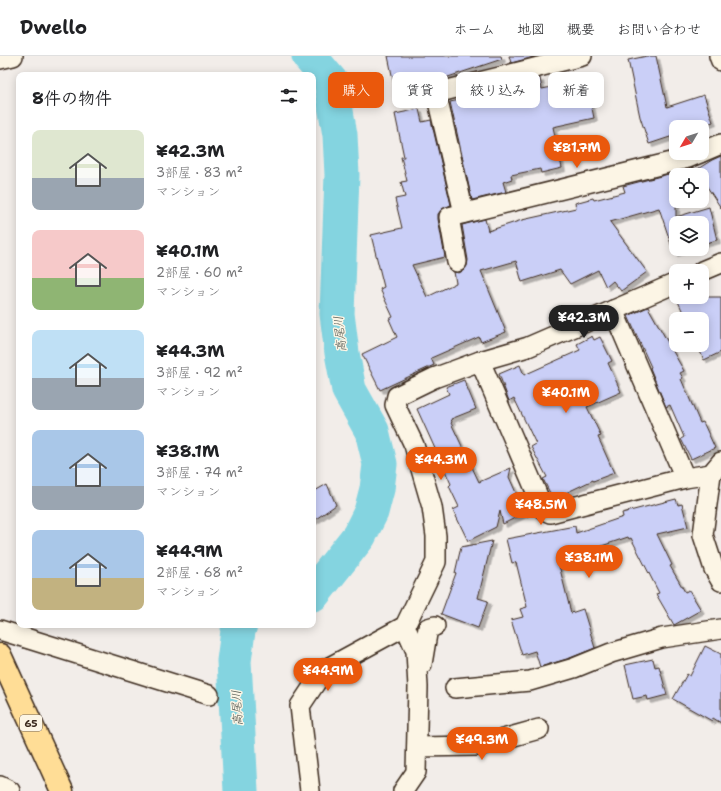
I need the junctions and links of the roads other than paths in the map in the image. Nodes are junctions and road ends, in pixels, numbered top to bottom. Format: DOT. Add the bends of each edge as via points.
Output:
graph roads {
  1 [pos="13,56"];
  2 [pos="582,56"];
  3 [pos="719,56"];
  4 [pos="0,59"];
  5 [pos="721,61"];
  6 [pos="721,144"];
  7 [pos="709,149"];
  8 [pos="680,160"];
  9 [pos="464,213"];
  10 [pos="458,262"];
  11 [pos="721,263"];
  12 [pos="709,268"];
  13 [pos="669,285"];
  14 [pos="613,310"];
  15 [pos="480,361"];
  16 [pos="716,468"];
  17 [pos="685,478"];
  18 [pos="721,581"];
  19 [pos="405,626"];
  20 [pos="435,626"];
  21 [pos="721,629"];
  22 [pos="0,630"];
  23 [pos="0,655"];
  24 [pos="418,687"];
  25 [pos="455,688"];
  26 [pos="210,695"];
  27 [pos="539,729"];
  28 [pos="417,747"];
  29 [pos="0,786"];
  30 [pos="10,791"];
  31 [pos="62,791"];
  32 [pos="310,791"];
  33 [pos="403,791"];
  1 -- 4 [label="street"];
  2 -- 9 [label="street" via="436,93"];
  3 -- 5 [label="street"];
  6 -- 7 [label="street"];
  8 -- 9 [label="street"];
  9 -- 10 [label="street" via="448,217"];
  11 -- 12 [label="street"];
  13 -- 14 [label="street"];
  14 -- 15 [label="street" via="528,347"];
  14 -- 17 [label="street"];
  15 -- 17 [label="street" via="544,510 550,513"];
  15 -- 19 [label="street" via="434,378 397,396 395,405 414,445 432,507 436,536 436,562"];
  16 -- 17 [label="street"];
  16 -- 18 [label="street" via="703,536 714,569"];
  19 -- 24 [label="street" via="416,651"];
  19 -- 32 [label="street" via="324,670 300,706"];
  20 -- 24 [label="street" via="428,628"];
  21 -- 25 [label="street" via="662,638 530,681"];
  22 -- 26 [label="street"];
  23 -- 31 [label="main road, 65"];
  24 -- 28 [label="street"];
  27 -- 28 [label="street" via="478,746"];
  28 -- 33 [label="street" via="416,772"];
  29 -- 30 [label="street"];
}
